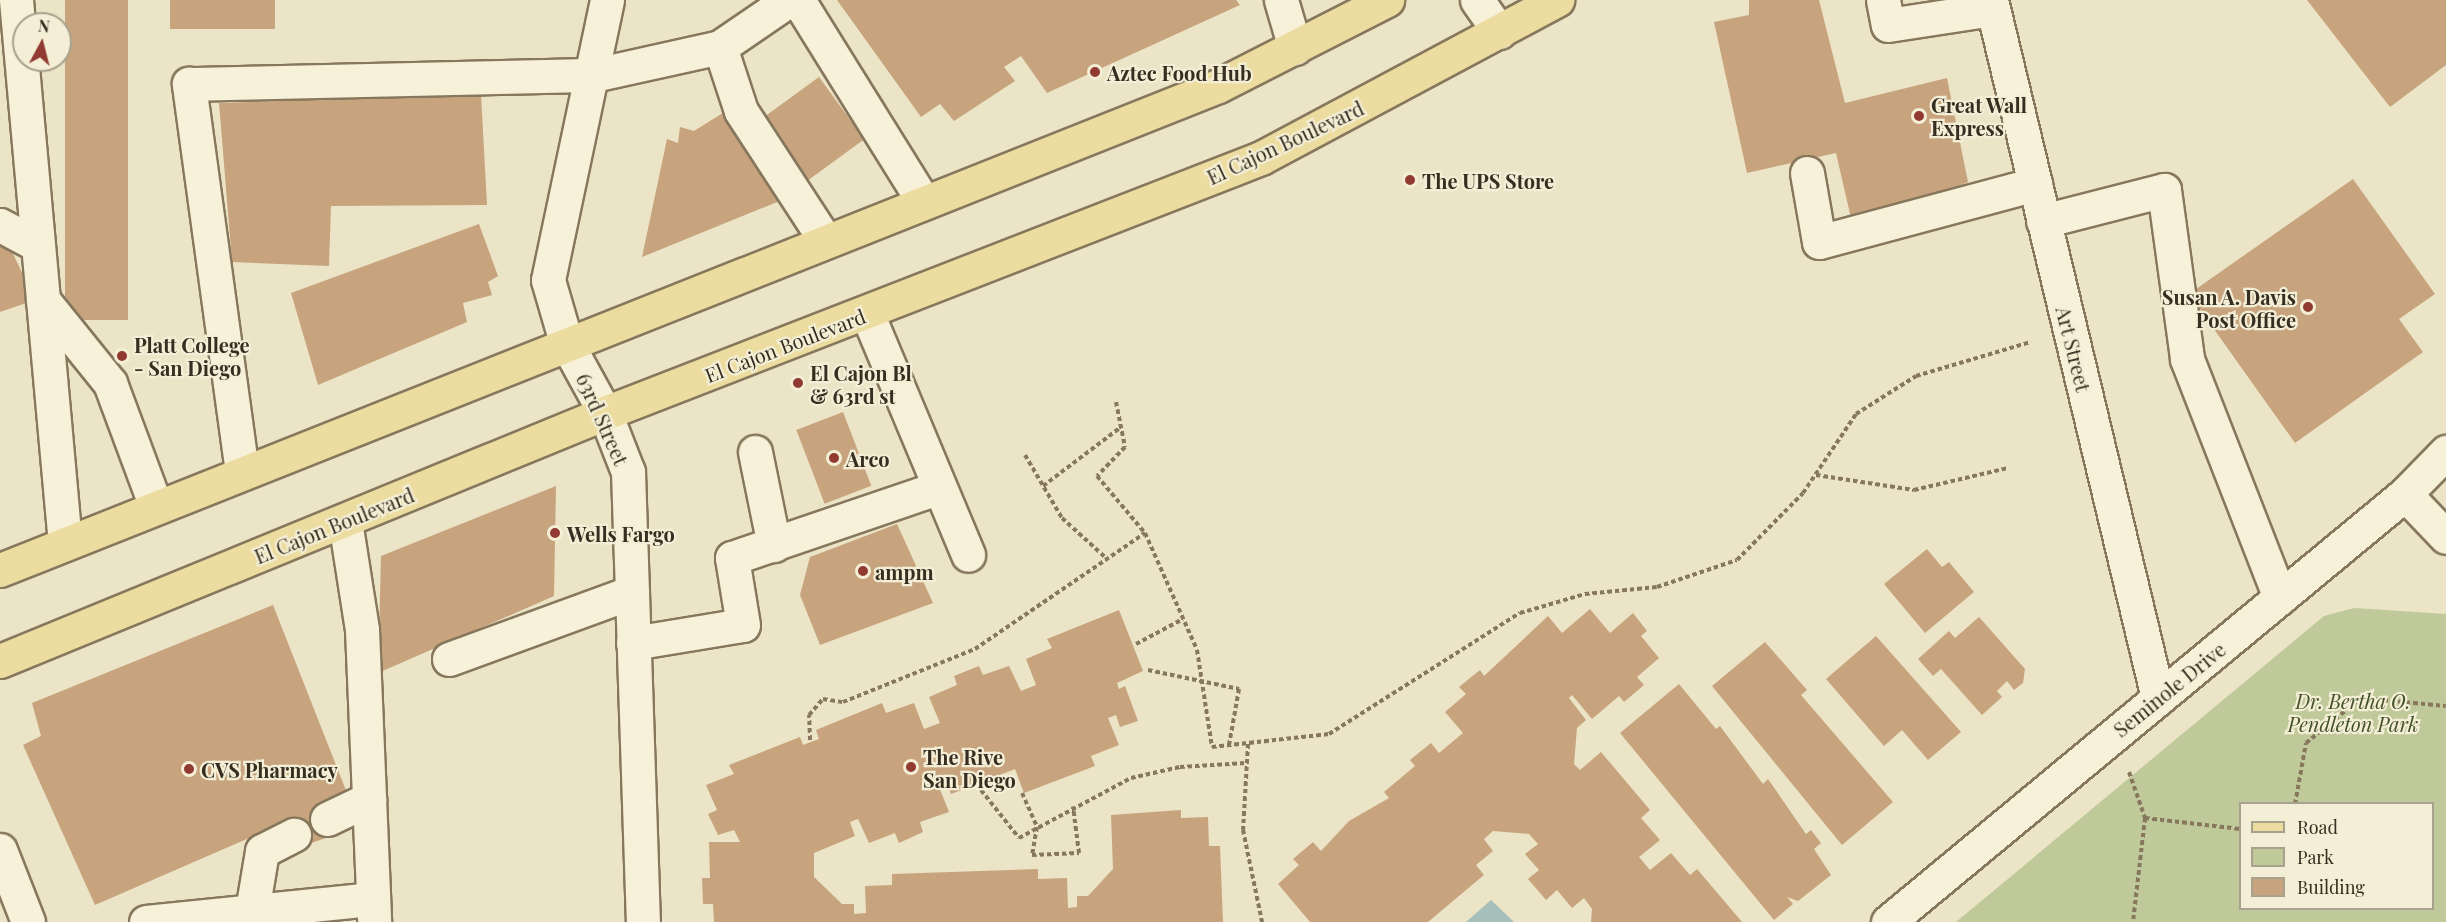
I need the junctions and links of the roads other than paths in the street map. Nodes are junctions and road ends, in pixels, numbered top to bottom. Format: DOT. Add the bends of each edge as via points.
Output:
graph roads {
  1 [pos="16,0"];
  2 [pos="608,0"];
  3 [pos="789,0"];
  4 [pos="798,0"];
  5 [pos="1281,0"];
  6 [pos="1387,0"];
  7 [pos="1477,0"];
  8 [pos="1557,0"];
  9 [pos="1883,0"];
  10 [pos="1992,4"];
  11 [pos="1499,32"];
  12 [pos="720,47"];
  13 [pos="1295,48"];
  14 [pos="594,75"];
  15 [pos="1808,173"];
  16 [pos="2035,184"];
  17 [pos="923,201"];
  18 [pos="2043,221"];
  19 [pos="0,225"];
  20 [pos="825,240"];
  21 [pos="38,245"];
  22 [pos="43,300"];
  23 [pos="867,313"];
  24 [pos="566,342"];
  25 [pos="605,413"];
  26 [pos="755,452"];
  27 [pos="2446,452"];
  28 [pos="242,472"];
  29 [pos="938,488"];
  30 [pos="2404,494"];
  31 [pos="156,507"];
  32 [pos="345,521"];
  33 [pos="2446,537"];
  34 [pos="65,544"];
  35 [pos="774,545"];
  36 [pos="968,555"];
  37 [pos="0,570"];
  38 [pos="632,592"];
  39 [pos="2280,597"];
  40 [pos="633,644"];
  41 [pos="450,659"];
  42 [pos="0,661"];
  43 [pos="2158,698"];
  44 [pos="369,799"];
  45 [pos="327,819"];
  46 [pos="294,835"];
  47 [pos="0,850"];
  48 [pos="252,911"];
  49 [pos="373,911"];
  50 [pos="28,922"];
  51 [pos="146,922"];
  52 [pos="643,922"];
  53 [pos="1888,922"];
  1 -- 21 [label="street"];
  2 -- 14 [label="street, 63rd Street"];
  3 -- 12 [label="street"];
  4 -- 17 [label="street"];
  5 -- 13 [label="street"];
  6 -- 13 [label="main road"];
  7 -- 11 [label="street"];
  8 -- 11 [label="main road, El Cajon Boulevard"];
  9 -- 10 [label="street" via="1888,25"];
  10 -- 16 [label="street, Art Street"];
  11 -- 23 [label="main road, El Cajon Boulevard" via="1261,158"];
  12 -- 14 [label="street"];
  12 -- 20 [label="street" via="741,111"];
  13 -- 17 [label="main road" via="1218,86"];
  14 -- 24 [label="street, 63rd Street" via="548,280"];
  14 -- 28 [label="street" via="189,84"];
  15 -- 16 [label="street" via="1819,242"];
  16 -- 18 [label="street, Art Street"];
  17 -- 20 [label="main road"];
  18 -- 39 [label="street" via="2164,190 2187,359"];
  18 -- 43 [label="street, Art Street"];
  19 -- 21 [label="street"];
  20 -- 24 [label="main road"];
  21 -- 22 [label="street"];
  22 -- 31 [label="street" via="110,383"];
  22 -- 34 [label="street"];
  23 -- 25 [label="main road, El Cajon Boulevard"];
  23 -- 29 [label="street"];
  24 -- 25 [label="street, 63rd Street"];
  24 -- 28 [label="main road"];
  25 -- 32 [label="main road, El Cajon Boulevard"];
  25 -- 38 [label="street, 63rd Street" via="628,472"];
  26 -- 35 [label="street"];
  27 -- 30 [label="street, Seminole Drive"];
  28 -- 31 [label="main road"];
  29 -- 35 [label="street"];
  29 -- 36 [label="street"];
  30 -- 33 [label="street"];
  30 -- 39 [label="street, Seminole Drive"];
  31 -- 34 [label="main road"];
  32 -- 42 [label="main road, El Cajon Boulevard"];
  32 -- 44 [label="street" via="362,630"];
  34 -- 37 [label="main road"];
  35 -- 40 [label="street" via="732,558 742,625"];
  38 -- 40 [label="street, 63rd Street"];
  38 -- 41 [label="street"];
  39 -- 43 [label="street, Seminole Drive"];
  40 -- 52 [label="street, 63rd Street"];
  43 -- 53 [label="street, Seminole Drive"];
  44 -- 45 [label="street"];
  44 -- 49 [label="street"];
  46 -- 48 [label="street" via="262,851"];
  47 -- 50 [label="street"];
  48 -- 49 [label="street"];
  48 -- 51 [label="street"];
}
